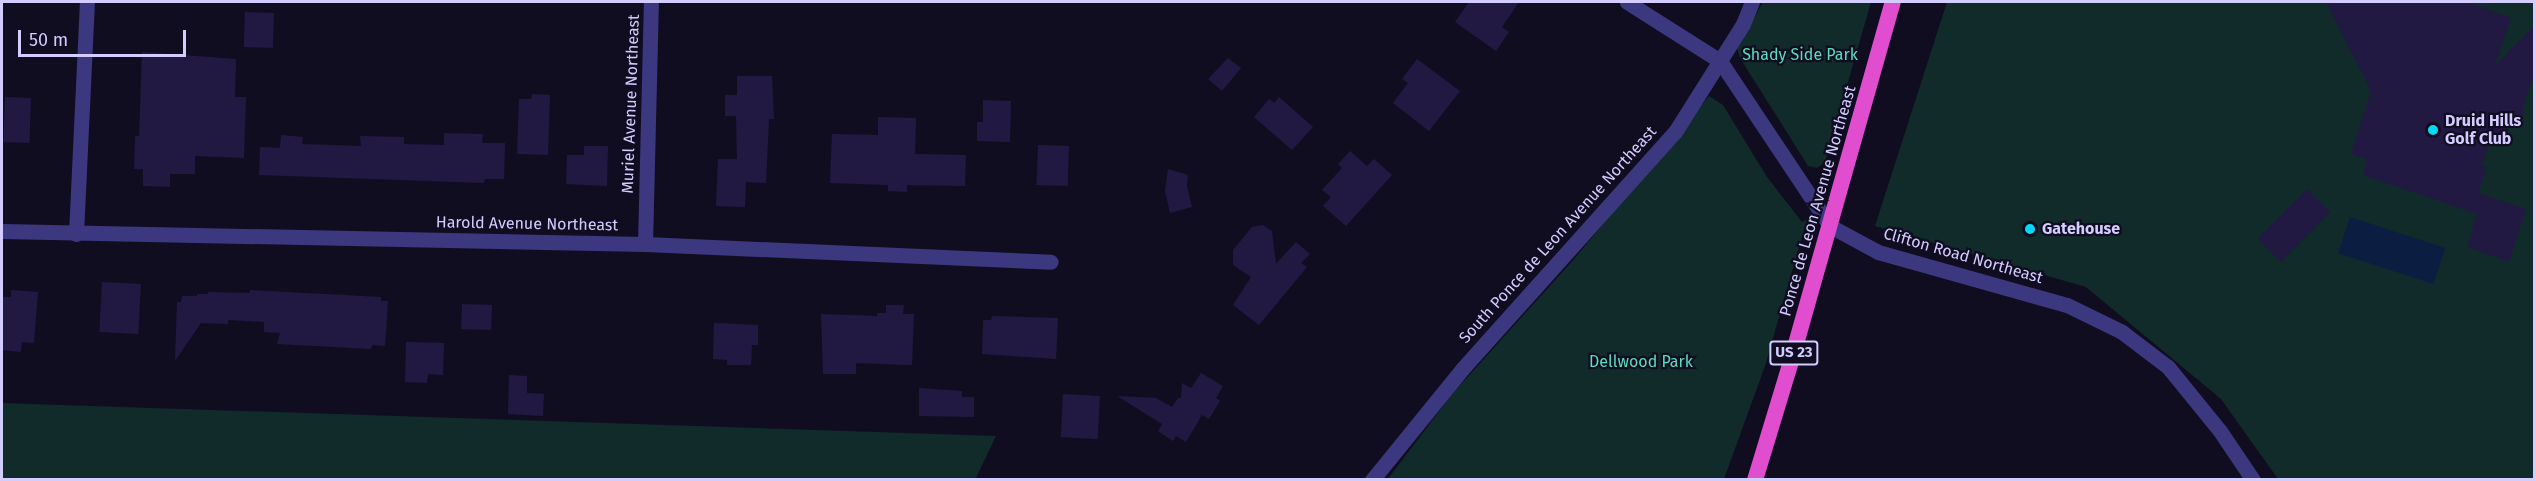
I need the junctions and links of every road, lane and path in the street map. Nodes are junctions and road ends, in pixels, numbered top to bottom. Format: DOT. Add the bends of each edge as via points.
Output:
graph roads {
  1 [pos="87,2"];
  2 [pos="651,2"];
  3 [pos="1627,2"];
  4 [pos="1752,2"];
  5 [pos="1893,2"];
  6 [pos="1720,61"];
  7 [pos="1830,226"];
  8 [pos="2,231"];
  9 [pos="76,234"];
  10 [pos="645,244"];
  11 [pos="1051,262"];
  12 [pos="1372,480"];
  13 [pos="1755,480"];
  14 [pos="2253,480"];
  1 -- 9 [label="street"];
  2 -- 10 [label="street, Muriel Avenue Northeast"];
  3 -- 6 [label="street, Clifton Road Northeast"];
  4 -- 6 [label="street, South Ponce de Leon Avenue Northeast"];
  5 -- 7 [label="highway, Ponce de Leon Avenue Northeast / US 23"];
  6 -- 7 [label="street, Clifton Road Northeast"];
  6 -- 12 [label="street, South Ponce de Leon Avenue Northeast" via="1675,132 1463,368"];
  7 -- 13 [label="highway, Ponce de Leon Avenue Northeast / US 23"];
  7 -- 14 [label="street, Clifton Road Northeast" via="1878,252 2067,305 2122,333 2168,366"];
  8 -- 9 [label="street, Harold Avenue Northeast"];
  9 -- 10 [label="street, Harold Avenue Northeast"];
  10 -- 11 [label="street, Harold Avenue Northeast"];
}
